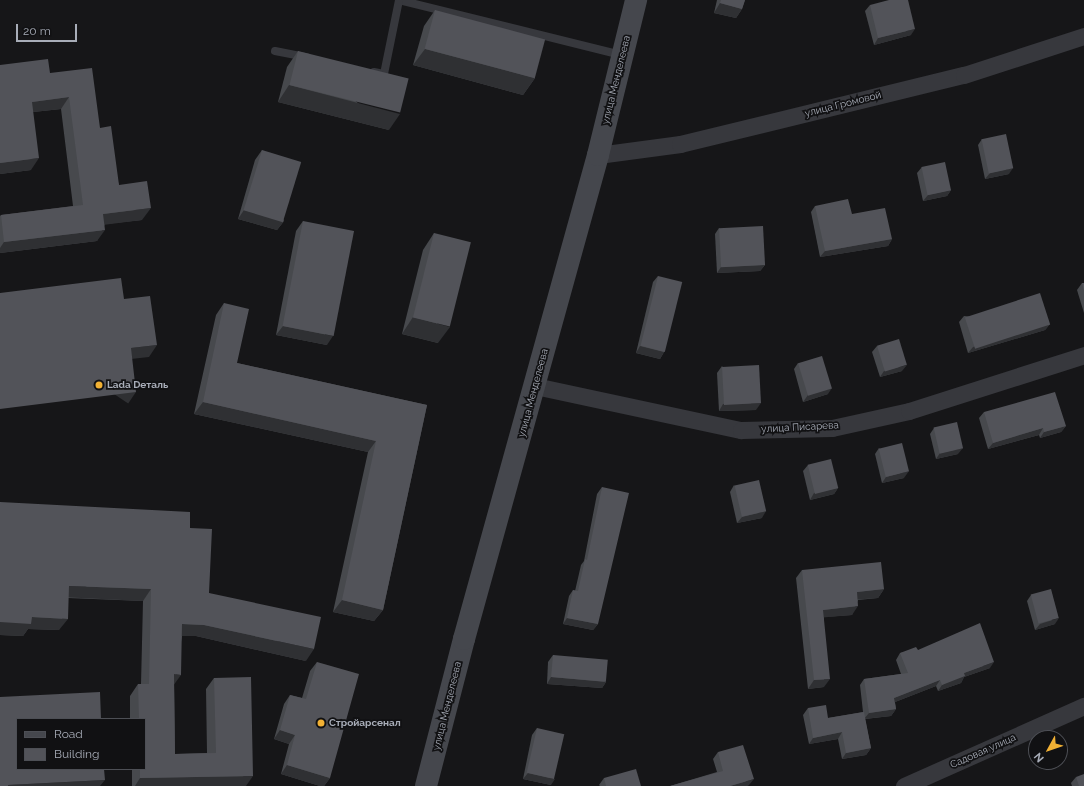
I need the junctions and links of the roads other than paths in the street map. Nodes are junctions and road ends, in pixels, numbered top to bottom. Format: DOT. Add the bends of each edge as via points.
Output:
graph roads {
  1 [pos="399,0"];
  2 [pos="636,0"];
  3 [pos="1084,36"];
  4 [pos="275,51"];
  5 [pos="622,55"];
  6 [pos="314,59"];
  7 [pos="368,70"];
  8 [pos="598,155"];
  9 [pos="1084,354"];
  10 [pos="535,386"];
  11 [pos="1084,706"];
  12 [pos="426,786"];
  13 [pos="904,786"];
  1 -- 5 [label="lane"];
  1 -- 7 [label="lane" via="384,74"];
  2 -- 5 [label="main road, улица Менделеева"];
  3 -- 8 [label="street, улица Громовой" via="964,75 680,144"];
  4 -- 6 [label="lane"];
  5 -- 8 [label="main road, улица Менделеева"];
  8 -- 10 [label="main road, улица Менделеева"];
  9 -- 10 [label="street, улица Писарева" via="909,411 832,428 741,430"];
  10 -- 12 [label="main road, улица Менделеева"];
  11 -- 13 [label="street, Садовая улица"];
}
